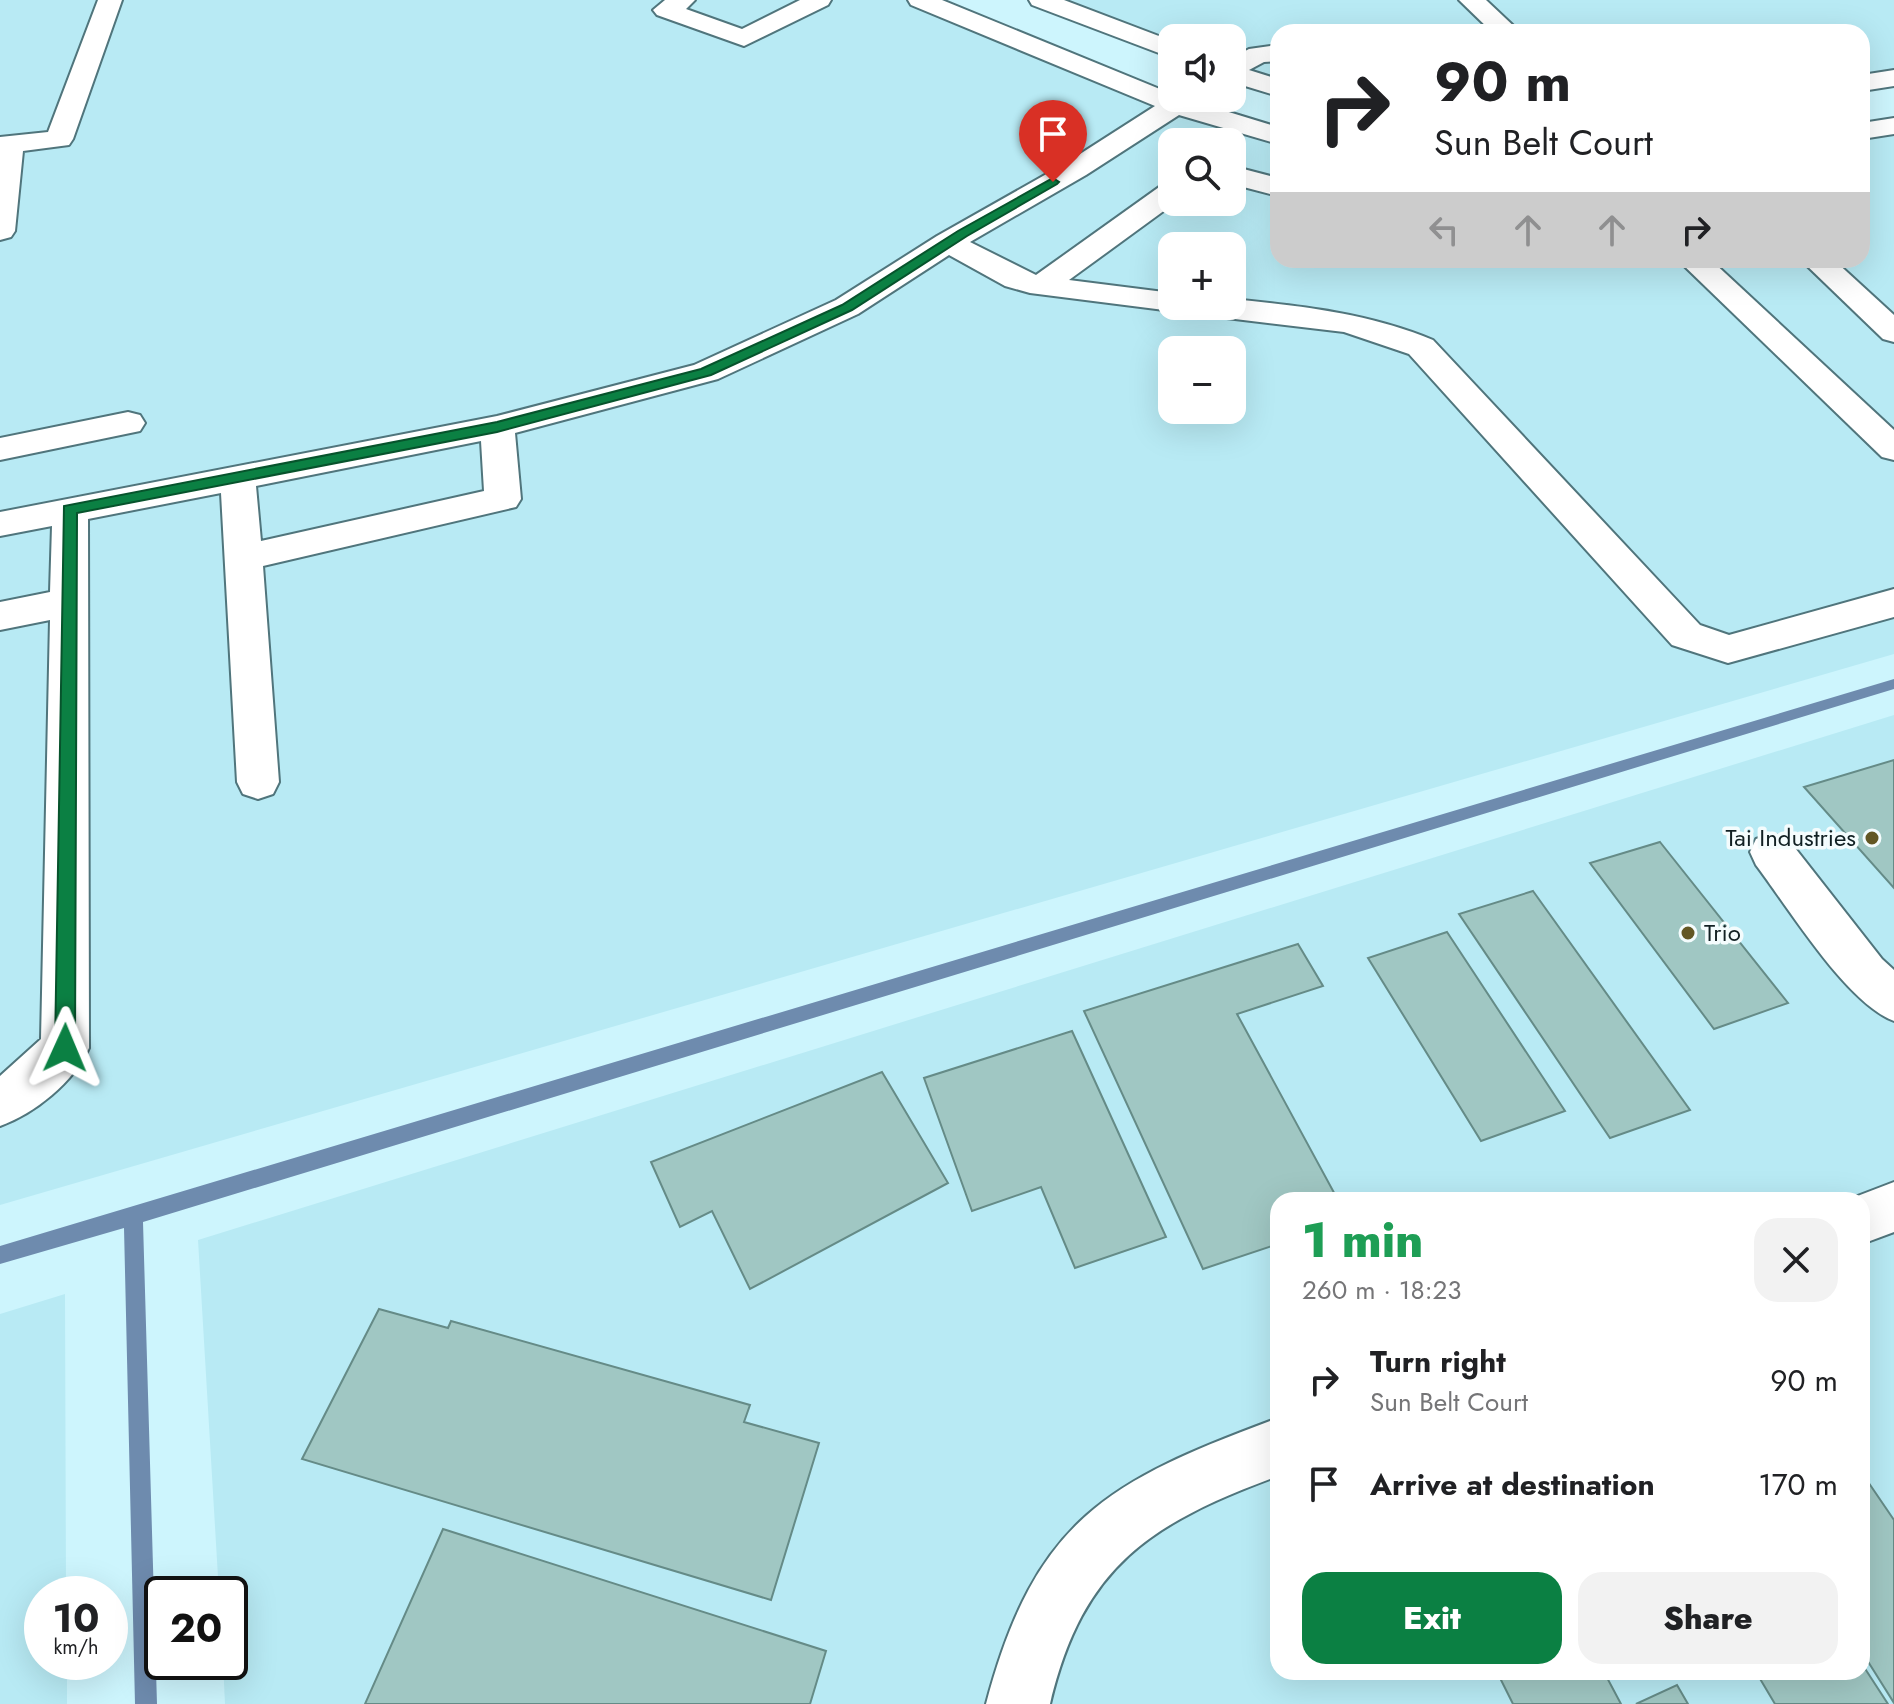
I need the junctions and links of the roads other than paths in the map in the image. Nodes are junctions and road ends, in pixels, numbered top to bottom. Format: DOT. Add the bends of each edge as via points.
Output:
graph roads {
  1 [pos="110,0"];
  2 [pos="683,0"];
  3 [pos="819,0"];
  4 [pos="920,0"];
  5 [pos="1041,0"];
  6 [pos="1471,0"];
  7 [pos="1089,9"];
  8 [pos="1498,24"];
  9 [pos="1158,43"];
  10 [pos="1270,54"];
  11 [pos="1246,62"];
  12 [pos="1246,75"];
  13 [pos="1894,78"];
  14 [pos="1870,82"];
  15 [pos="1270,85"];
  16 [pos="1158,92"];
  17 [pos="1164,112"];
  18 [pos="1211,112"];
  19 [pos="1894,126"];
  20 [pos="1870,130"];
  21 [pos="1270,133"];
  22 [pos="5,144"];
  23 [pos="1246,179"];
  24 [pos="1270,185"];
  25 [pos="1158,201"];
  26 [pos="0,231"];
  27 [pos="948,242"];
  28 [pos="1702,268"];
  29 [pos="1825,268"];
  30 [pos="1041,286"];
  31 [pos="1158,300"];
  32 [pos="1246,310"];
  33 [pos="1894,332"];
  34 [pos="128,423"];
  35 [pos="497,427"];
  36 [pos="0,449"];
  37 [pos="1894,449"];
  38 [pos="238,476"];
  39 [pos="70,509"];
  40 [pos="0,524"];
  41 [pos="242,558"];
  42 [pos="69,602"];
  43 [pos="1894,603"];
  44 [pos="0,616"];
  45 [pos="258,782"];
  46 [pos="1772,852"];
  47 [pos="1894,1000"];
  48 [pos="0,1103"];
  49 [pos="1894,1207"];
  50 [pos="1870,1216"];
  51 [pos="1270,1450"];
  52 [pos="1018,1704"];
  1 -- 22 [label="street" via="59,139"];
  2 -- 3 [label="street" via="666,10 744,38"];
  4 -- 16 [label="street"];
  5 -- 7 [label="street"];
  6 -- 8 [label="street"];
  7 -- 9 [label="street"];
  10 -- 11 [label="street"];
  12 -- 15 [label="street"];
  13 -- 14 [label="street"];
  17 -- 27 [label="street"];
  18 -- 21 [label="street"];
  19 -- 20 [label="street"];
  22 -- 26 [label="street"];
  23 -- 24 [label="street"];
  25 -- 30 [label="street"];
  27 -- 30 [label="street" via="1016,279"];
  27 -- 35 [label="street" via="847,307 706,372"];
  28 -- 37 [label="street"];
  29 -- 33 [label="street"];
  30 -- 31 [label="street"];
  32 -- 43 [label="street" via="1358,323 1421,347 1686,635 1728,649"];
  34 -- 36 [label="street"];
  35 -- 38 [label="street"];
  35 -- 41 [label="street" via="503,499"];
  38 -- 39 [label="street"];
  38 -- 41 [label="street"];
  39 -- 40 [label="street"];
  39 -- 42 [label="street"];
  41 -- 45 [label="street"];
  42 -- 44 [label="street"];
  42 -- 48 [label="street" via="65,1048"];
  46 -- 47 [label="street" via="1865,973"];
  49 -- 50 [label="street"];
  51 -- 52 [label="street" via="1143,1506 1097,1544 1061,1590 1035,1644"];
}
